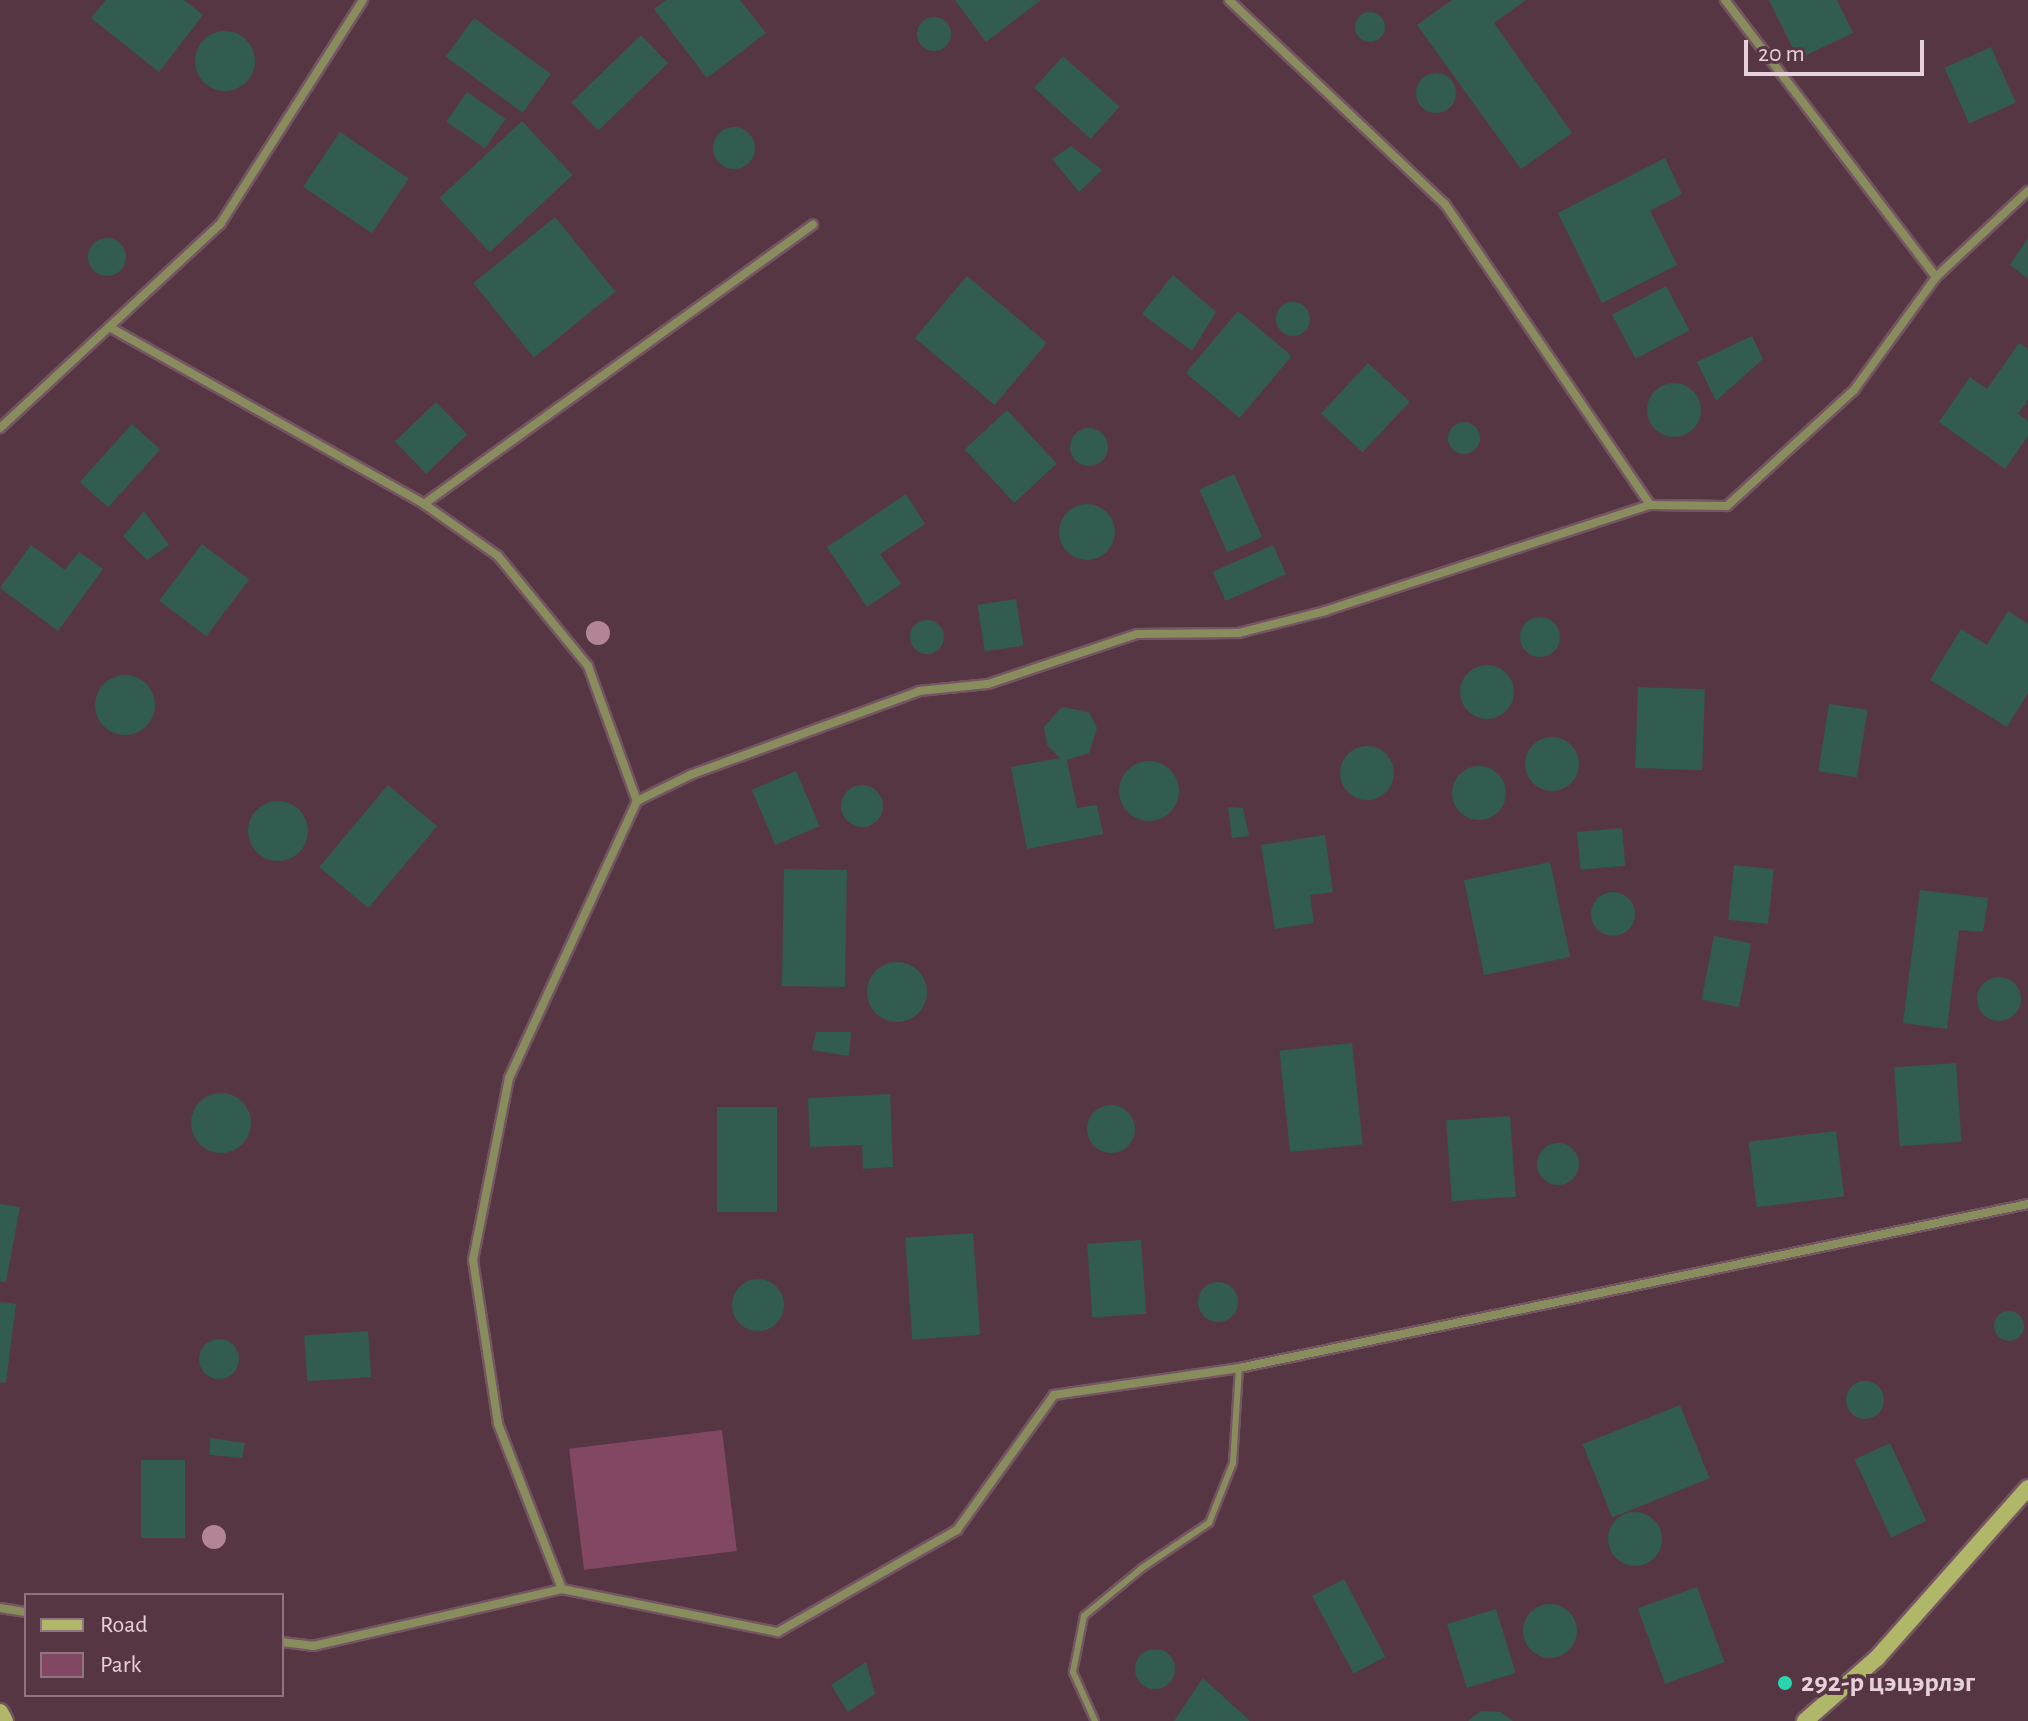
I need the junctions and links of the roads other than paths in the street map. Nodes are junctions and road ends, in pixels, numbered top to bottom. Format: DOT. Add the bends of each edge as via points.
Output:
graph roads {
  1 [pos="363,0"];
  2 [pos="1229,0"];
  3 [pos="1725,0"];
  4 [pos="2028,191"];
  5 [pos="813,224"];
  6 [pos="1936,277"];
  7 [pos="111,328"];
  8 [pos="0,428"];
  9 [pos="424,504"];
  10 [pos="1650,505"];
  11 [pos="637,801"];
  12 [pos="2028,1204"];
  13 [pos="1239,1368"];
  14 [pos="2028,1488"];
  15 [pos="562,1589"];
  16 [pos="0,1608"];
  17 [pos="24,1612"];
  18 [pos="284,1642"];
  19 [pos="0,1712"];
  20 [pos="5,1721"];
  21 [pos="1095,1721"];
  22 [pos="1805,1721"];
  1 -- 7 [label="street" via="221,223"];
  2 -- 10 [label="street" via="1445,204"];
  3 -- 6 [label="street"];
  4 -- 6 [label="street"];
  5 -- 9 [label="street"];
  6 -- 10 [label="street" via="1854,390 1727,506"];
  7 -- 8 [label="street"];
  7 -- 9 [label="street"];
  9 -- 11 [label="street" via="498,556 588,666"];
  10 -- 11 [label="street" via="1325,611 1239,633 1137,634 988,684 919,691 690,775"];
  11 -- 15 [label="street" via="509,1078 473,1260 498,1424"];
  12 -- 13 [label="street"];
  13 -- 15 [label="street" via="1054,1395 957,1530 778,1632"];
  13 -- 21 [label="lane" via="1233,1463 1209,1523 1084,1616 1073,1672"];
  14 -- 22 [label="street" via="1877,1658"];
  15 -- 18 [label="street" via="313,1646"];
  16 -- 17 [label="street"];
  19 -- 20 [label="street"];
}
